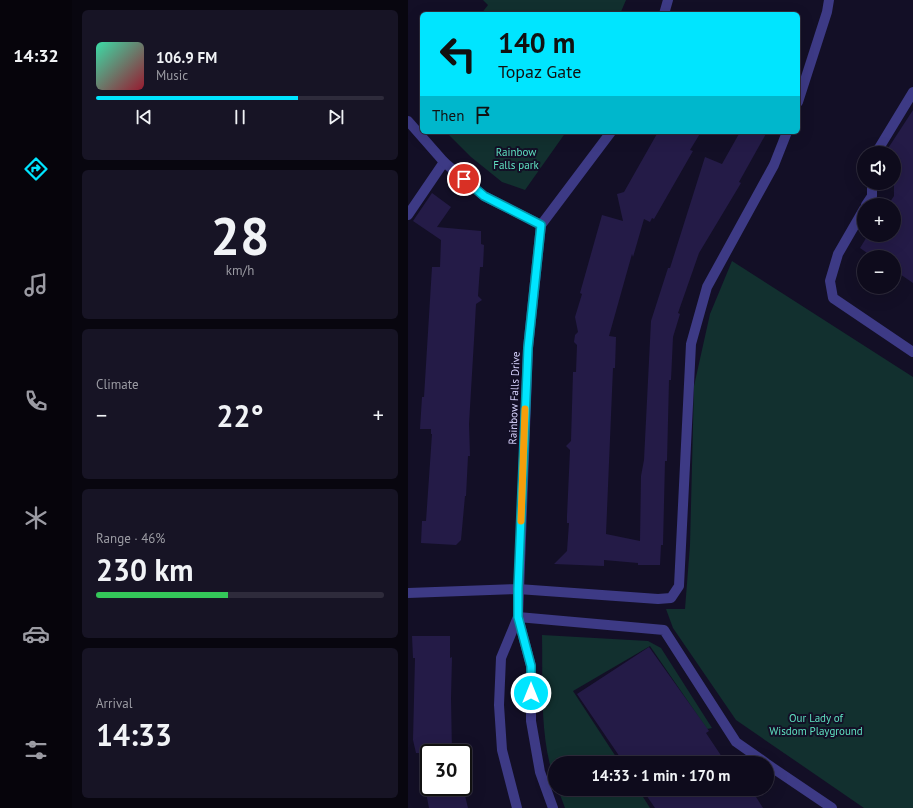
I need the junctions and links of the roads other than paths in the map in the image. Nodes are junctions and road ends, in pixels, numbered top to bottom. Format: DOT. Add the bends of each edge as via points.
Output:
graph roads {
  1 [pos="668,0"];
  2 [pos="829,0"];
  3 [pos="665,12"];
  4 [pos="913,92"];
  5 [pos="800,96"];
  6 [pos="408,121"];
  7 [pos="609,134"];
  8 [pos="786,134"];
  9 [pos="880,146"];
  10 [pos="444,162"];
  11 [pos="408,215"];
  12 [pos="857,221"];
  13 [pos="541,225"];
  14 [pos="913,352"];
  15 [pos="518,589"];
  16 [pos="408,593"];
  17 [pos="518,617"];
  18 [pos="756,756"];
  19 [pos="774,768"];
  20 [pos="517,808"];
  21 [pos="553,808"];
  22 [pos="832,808"];
  1 -- 3 [label="street"];
  2 -- 5 [label="street"];
  4 -- 9 [label="street"];
  6 -- 10 [label="street"];
  7 -- 13 [label="street"];
  8 -- 15 [label="street" via="774,165 707,287 691,344 679,586 671,598 658,599"];
  10 -- 11 [label="street"];
  10 -- 13 [label="street" via="484,196"];
  12 -- 14 [label="street" via="838,254 830,281 833,298"];
  13 -- 15 [label="street, Rainbow Falls Drive" via="528,348"];
  15 -- 16 [label="street"];
  15 -- 17 [label="street, Rainbow Falls Drive"];
  17 -- 18 [label="street" via="664,630 736,742"];
  17 -- 20 [label="street, Rainbow Falls Drive" via="501,658 499,706 502,750"];
  17 -- 21 [label="street, Rainbow Falls Drive" via="531,666 531,721 539,764"];
  19 -- 22 [label="street"];
}
